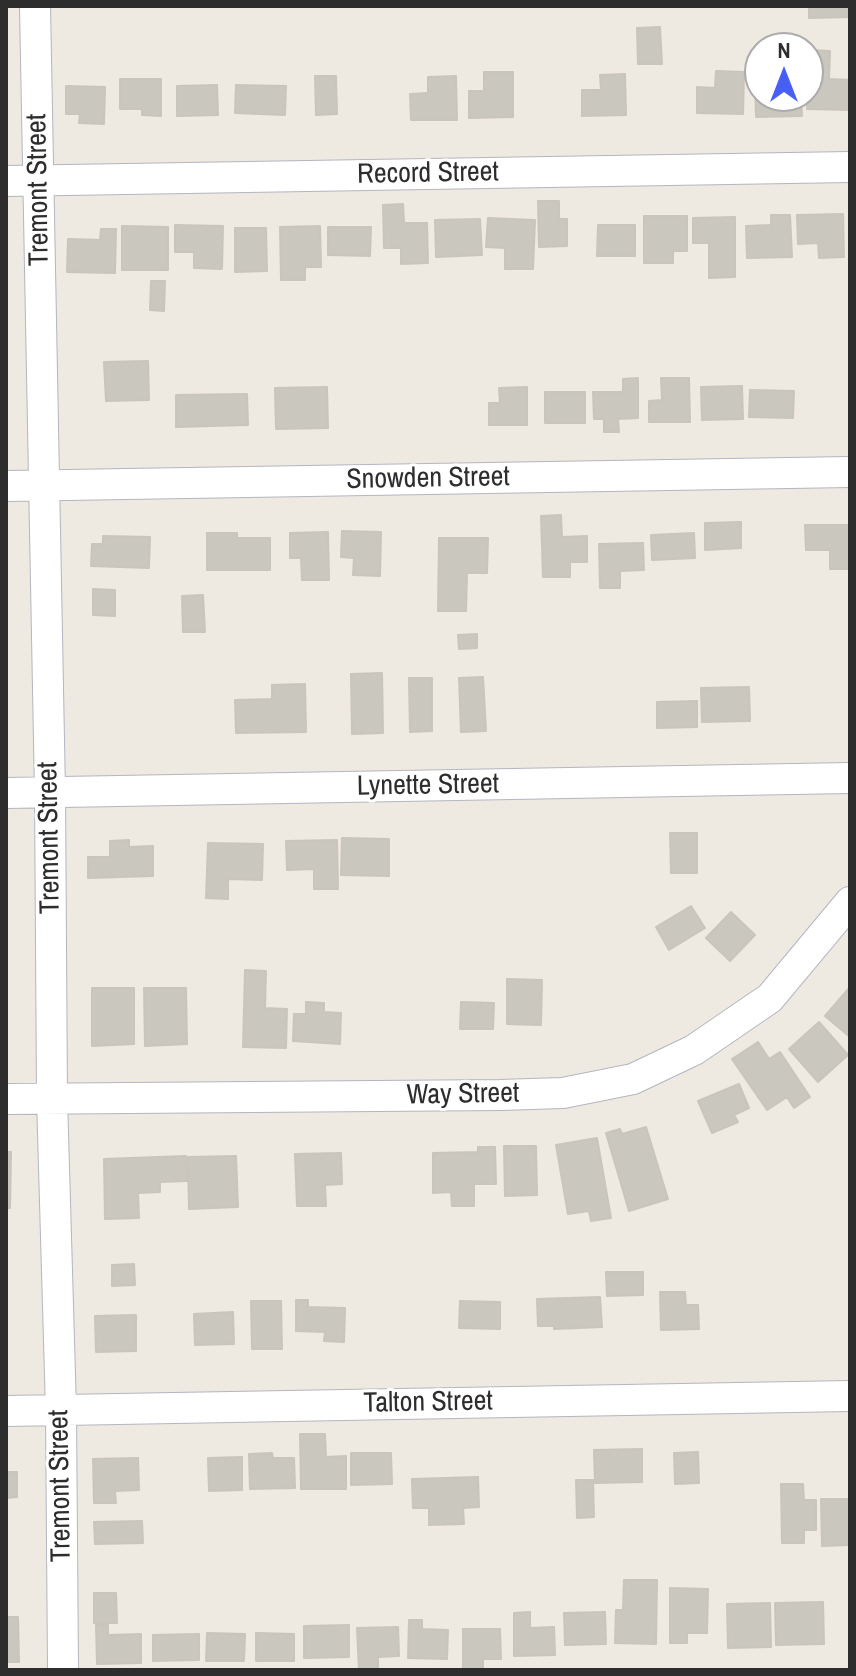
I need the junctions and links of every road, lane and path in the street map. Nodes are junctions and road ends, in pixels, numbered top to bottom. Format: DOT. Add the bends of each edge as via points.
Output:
graph roads {
  1 [pos="35,6"];
  2 [pos="850,167"];
  3 [pos="6,181"];
  4 [pos="39,181"];
  5 [pos="850,472"];
  6 [pos="6,486"];
  7 [pos="45,486"];
  8 [pos="850,778"];
  9 [pos="6,793"];
  10 [pos="50,793"];
  11 [pos="850,902"];
  12 [pos="52,1098"];
  13 [pos="6,1099"];
  14 [pos="850,1396"];
  15 [pos="61,1410"];
  16 [pos="6,1411"];
  17 [pos="63,1670"];
  1 -- 4 [label="street, Tremont Street"];
  2 -- 4 [label="street, Record Street"];
  3 -- 4 [label="street, Record Street"];
  4 -- 7 [label="street, Tremont Street"];
  5 -- 7 [label="street, Snowden Street"];
  6 -- 7 [label="street, Snowden Street"];
  7 -- 10 [label="street, Tremont Street"];
  8 -- 10 [label="street, Lynette Street"];
  9 -- 10 [label="street, Lynette Street"];
  10 -- 12 [label="street, Tremont Street"];
  11 -- 12 [label="street, Way Street" via="770,998 694,1050 633,1079 547,1094"];
  12 -- 13 [label="street, Way Street"];
  12 -- 15 [label="street, Tremont Street"];
  14 -- 15 [label="street, Talton Street"];
  15 -- 16 [label="street, Talton Street"];
  15 -- 17 [label="street, Tremont Street"];
}
